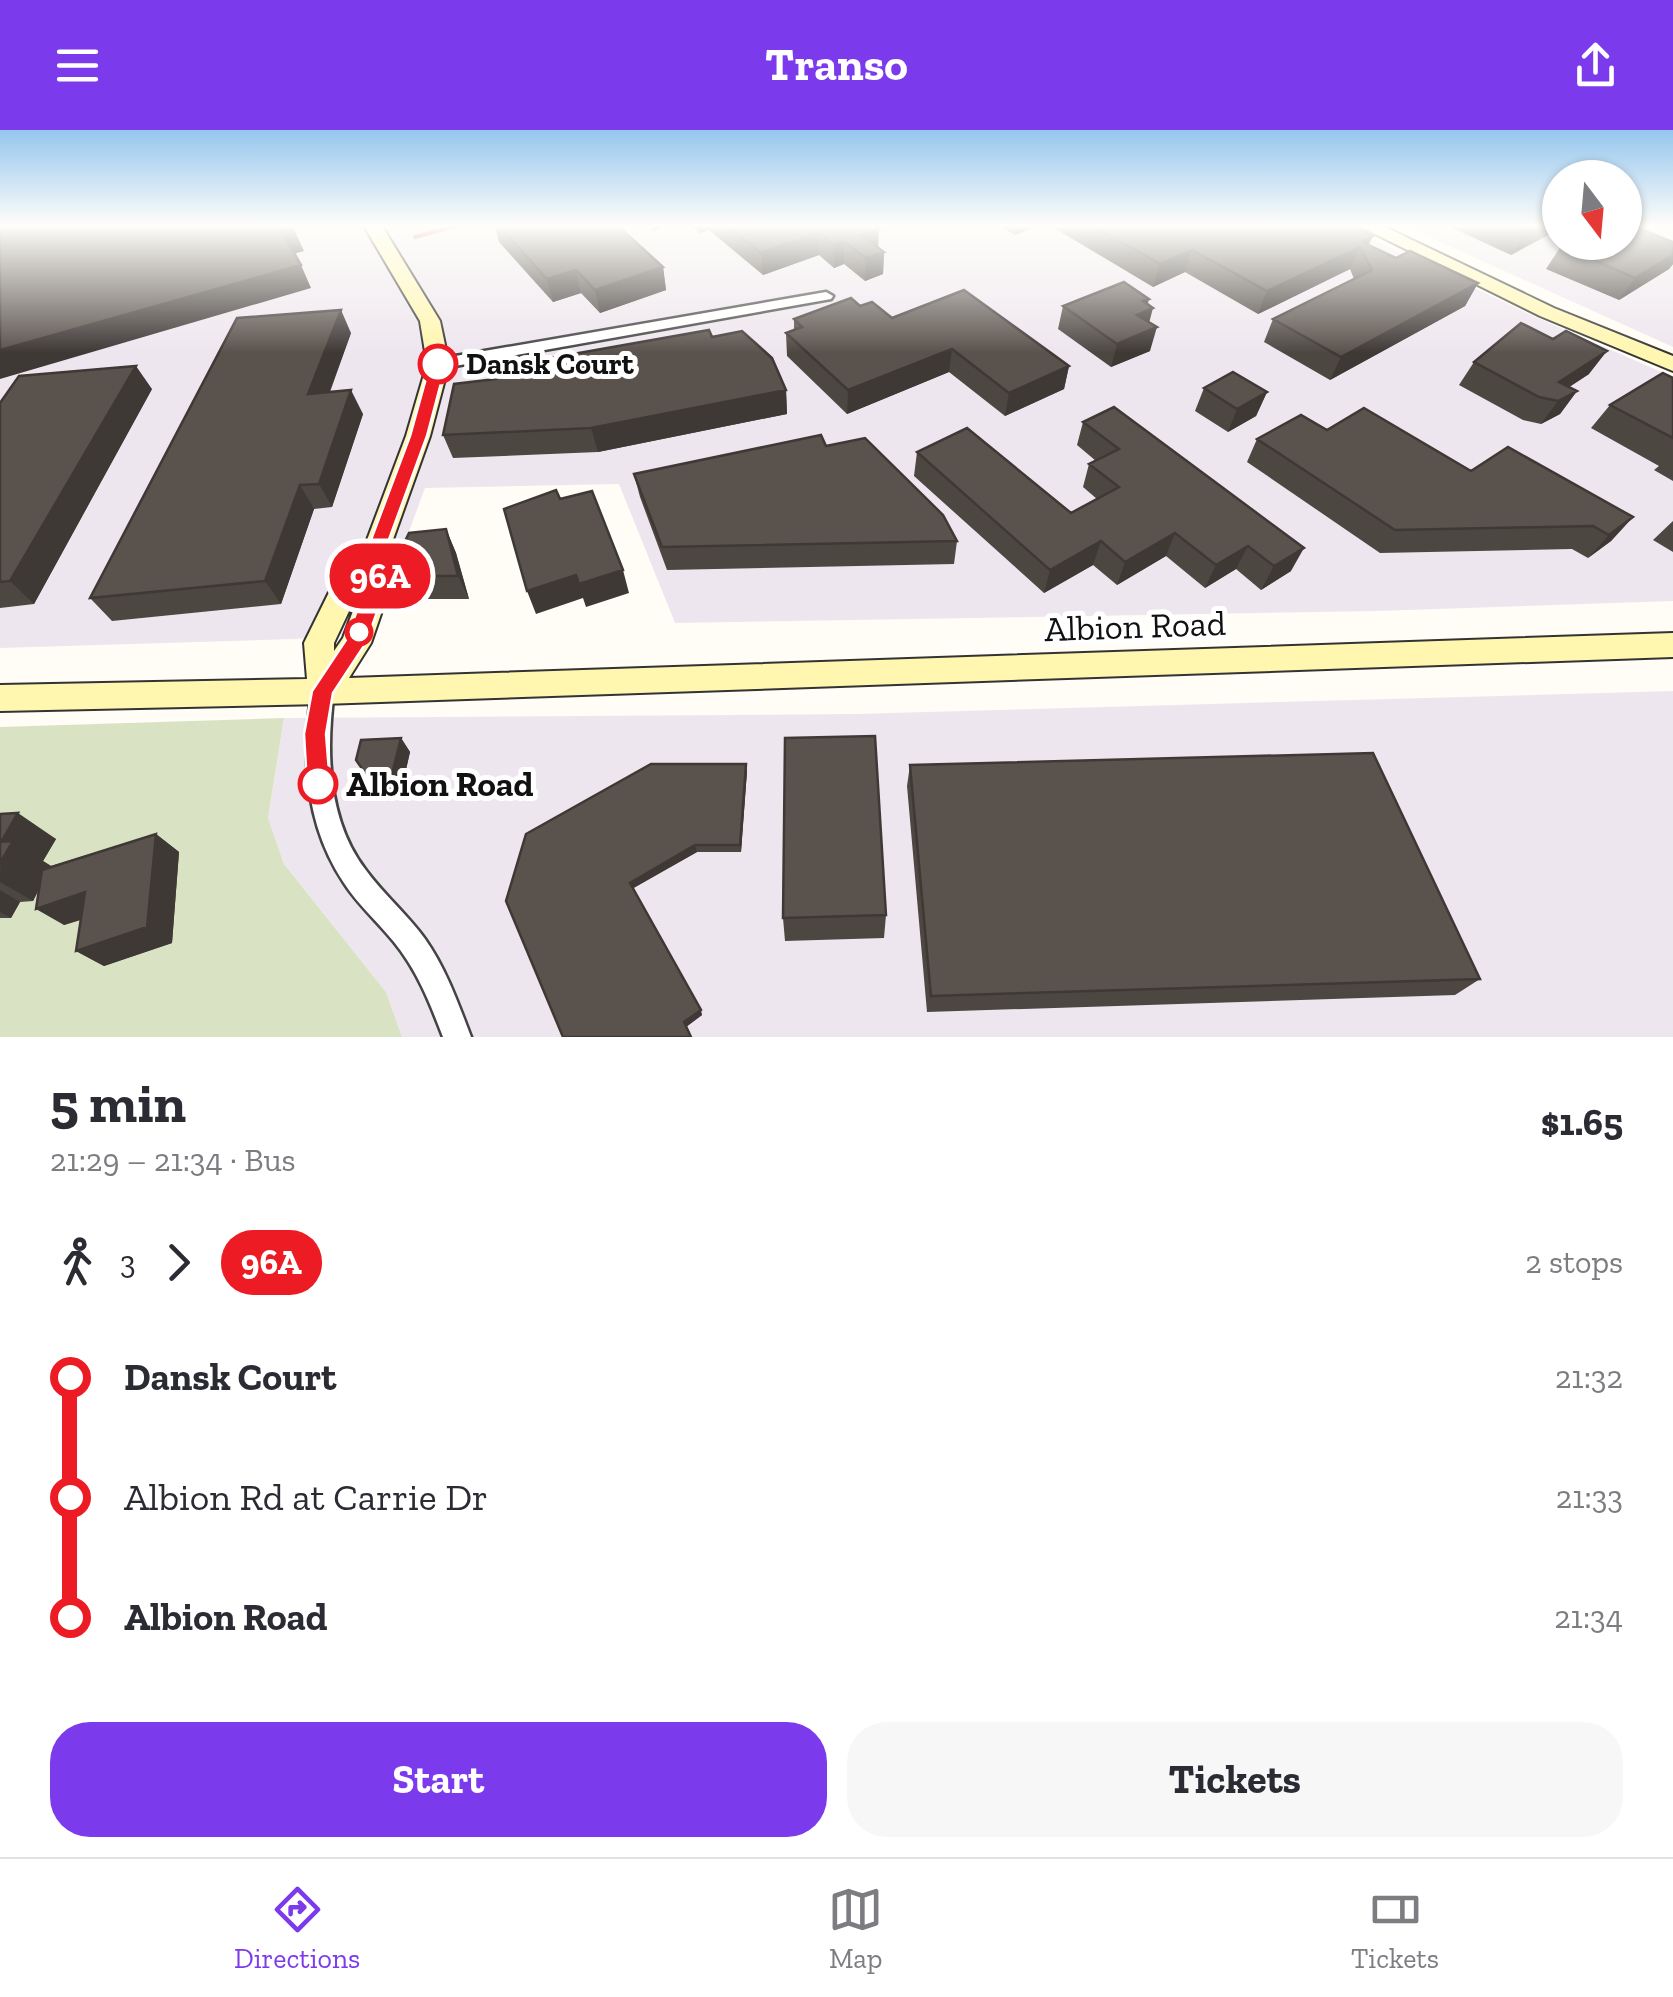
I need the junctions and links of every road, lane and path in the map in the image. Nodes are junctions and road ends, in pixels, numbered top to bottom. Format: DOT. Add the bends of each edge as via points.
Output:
graph roads {
  1 [pos="398,268"];
  2 [pos="1457,268"];
  3 [pos="826,296"];
  4 [pos="438,364"];
  5 [pos="1673,364"];
  6 [pos="1673,646"];
  7 [pos="323,691"];
  8 [pos="0,698"];
  9 [pos="457,1037"];
  1 -- 4 [label="main road" via="430,321"];
  2 -- 5 [label="main road"];
  3 -- 4 [label="street"];
  4 -- 7 [label="main road" via="378,545 381,573 356,643"];
  6 -- 7 [label="main road, Albion Road"];
  7 -- 8 [label="main road, Albion Road"];
  7 -- 9 [label="street" via="315,734 318,786 338,841 349,869 436,982"];
}
